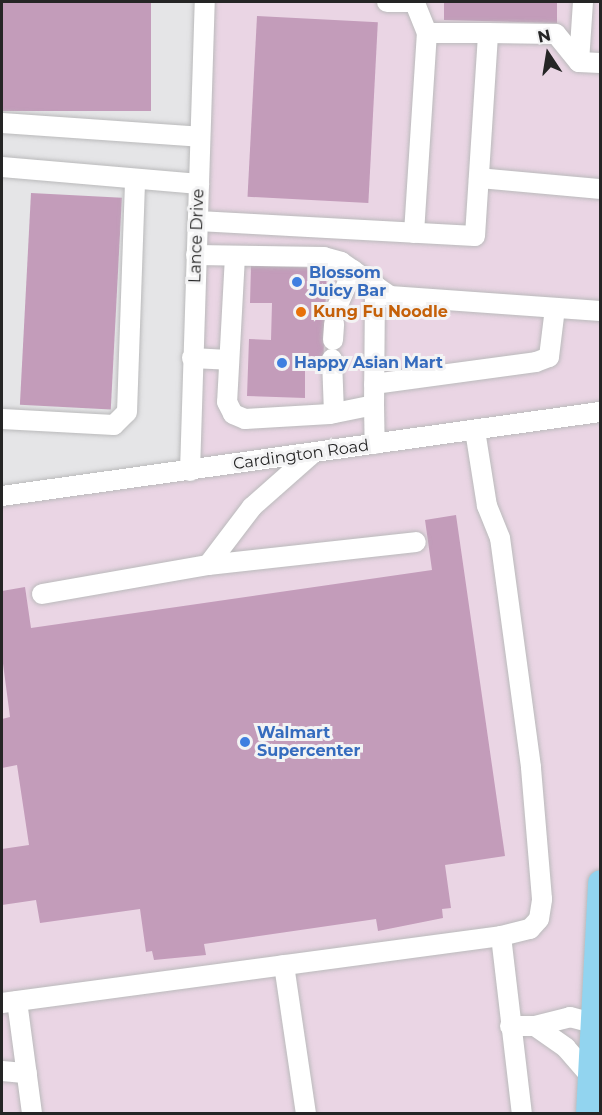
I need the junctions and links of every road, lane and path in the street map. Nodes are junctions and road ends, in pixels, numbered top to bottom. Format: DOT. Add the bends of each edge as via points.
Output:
graph roads {
  1 [pos="205,2"];
  2 [pos="387,2"];
  3 [pos="415,2"];
  4 [pos="583,2"];
  5 [pos="427,33"];
  6 [pos="488,33"];
  7 [pos="579,62"];
  8 [pos="600,63"];
  9 [pos="2,123"];
  10 [pos="200,137"];
  11 [pos="2,167"];
  12 [pos="479,178"];
  13 [pos="135,179"];
  14 [pos="199,184"];
  15 [pos="600,189"];
  16 [pos="198,221"];
  17 [pos="414,233"];
  18 [pos="196,255"];
  19 [pos="235,256"];
  20 [pos="353,270"];
  21 [pos="375,285"];
  22 [pos="555,308"];
  23 [pos="600,311"];
  24 [pos="192,358"];
  25 [pos="228,360"];
  26 [pos="374,384"];
  27 [pos="374,405"];
  28 [pos="600,412"];
  29 [pos="334,413"];
  30 [pos="2,419"];
  31 [pos="475,430"];
  32 [pos="375,444"];
  33 [pos="313,453"];
  34 [pos="190,471"];
  35 [pos="2,496"];
  36 [pos="416,542"];
  37 [pos="208,565"];
  38 [pos="42,594"];
  39 [pos="600,882"];
  40 [pos="501,936"];
  41 [pos="284,965"];
  42 [pos="9,1002"];
  43 [pos="597,1024"];
  44 [pos="510,1026"];
  45 [pos="535,1026"];
  46 [pos="2,1071"];
  47 [pos="27,1073"];
  48 [pos="589,1074"];
  49 [pos="32,1113"];
  50 [pos="306,1113"];
  51 [pos="522,1113"];
  52 [pos="588,1113"];
  1 -- 10 [label="street, Lance Drive"];
  2 -- 3 [label="street"];
  3 -- 5 [label="street"];
  4 -- 7 [label="street"];
  5 -- 6 [label="street"];
  5 -- 17 [label="street"];
  6 -- 7 [label="street" via="555,34"];
  6 -- 12 [label="street"];
  7 -- 8 [label="street"];
  9 -- 10 [label="street"];
  10 -- 14 [label="street, Lance Drive"];
  11 -- 13 [label="street"];
  12 -- 15 [label="street"];
  12 -- 17 [label="street" via="475,236"];
  13 -- 14 [label="street"];
  13 -- 30 [label="street" via="127,412 114,424"];
  14 -- 16 [label="street, Lance Drive"];
  16 -- 17 [label="street"];
  16 -- 18 [label="street, Lance Drive"];
  18 -- 19 [label="street"];
  18 -- 24 [label="street, Lance Drive"];
  19 -- 20 [label="street" via="324,257"];
  19 -- 25 [label="street"];
  20 -- 21 [label="street"];
  20 -- 29 [label="street" via="333,334"];
  21 -- 22 [label="street" via="390,296"];
  21 -- 26 [label="street"];
  22 -- 23 [label="street"];
  22 -- 26 [label="street" via="549,357"];
  24 -- 25 [label="street"];
  24 -- 34 [label="street, Lance Drive"];
  25 -- 29 [label="street" via="227,402 233,414 245,419"];
  26 -- 27 [label="street"];
  27 -- 29 [label="street"];
  27 -- 32 [label="street"];
  28 -- 31 [label="street, Cardington Road"];
  31 -- 32 [label="street, Cardington Road"];
  31 -- 40 [label="street" via="487,506 501,549 531,767 542,899 539,919 530,929"];
  32 -- 33 [label="street, Cardington Road"];
  33 -- 34 [label="street, Cardington Road"];
  33 -- 37 [label="street" via="252,507"];
  34 -- 35 [label="street, Cardington Road"];
  36 -- 37 [label="street"];
  37 -- 38 [label="street"];
  39 -- 43 [label="main road"];
  40 -- 41 [label="street"];
  40 -- 44 [label="street"];
  41 -- 42 [label="street"];
  41 -- 50 [label="street"];
  42 -- 47 [label="street"];
  43 -- 45 [label="street" via="570,1017"];
  43 -- 48 [label="main road"];
  44 -- 45 [label="street"];
  44 -- 51 [label="street"];
  45 -- 48 [label="street" via="566,1048"];
  46 -- 47 [label="street"];
  47 -- 49 [label="street"];
  48 -- 52 [label="main road"];
}
